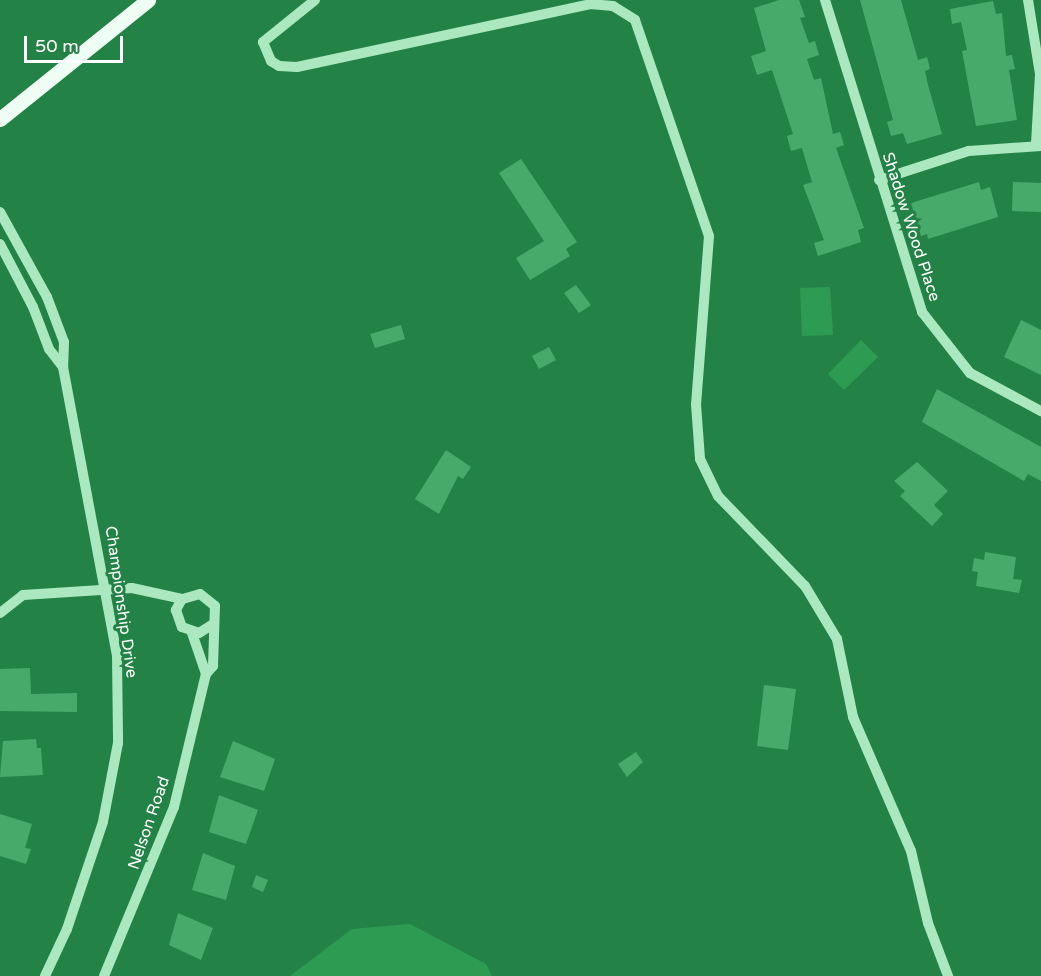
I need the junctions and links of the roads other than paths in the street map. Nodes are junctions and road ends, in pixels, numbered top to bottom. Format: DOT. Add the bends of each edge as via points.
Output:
graph roads {
  1 [pos="148,0"];
  2 [pos="315,0"];
  3 [pos="825,0"];
  4 [pos="1028,0"];
  5 [pos="0,119"];
  6 [pos="1039,145"];
  7 [pos="879,180"];
  8 [pos="0,212"];
  9 [pos="0,244"];
  10 [pos="63,367"];
  11 [pos="1041,411"];
  12 [pos="107,589"];
  13 [pos="182,599"];
  14 [pos="0,613"];
  15 [pos="212,625"];
  16 [pos="192,633"];
  17 [pos="206,674"];
  18 [pos="45,976"];
  19 [pos="104,976"];
  20 [pos="948,976"];
  1 -- 5 [label="main road"];
  2 -- 20 [label="street" via="263,42 271,61 279,66 297,67 590,4 613,6 635,20 709,236 696,404 700,459 718,496 805,586 837,639 855,723 911,851 928,923"];
  3 -- 7 [label="street, Shadow Wood Place"];
  4 -- 6 [label="street" via="1040,74"];
  6 -- 7 [label="street" via="969,152"];
  7 -- 11 [label="street, Shadow Wood Place" via="922,312 970,373"];
  8 -- 10 [label="street, Championship Drive" via="47,297 64,342"];
  9 -- 10 [label="street, Championship Drive" via="33,307 49,349"];
  10 -- 12 [label="street, Championship Drive"];
  12 -- 13 [label="street, Nelson Road" via="147,589"];
  12 -- 14 [label="street, Nelson Road" via="23,595"];
  12 -- 18 [label="street, Championship Drive" via="117,656 118,743 103,822 67,929"];
  13 -- 15 [label="street, Nelson Road" via="194,593 207,596 216,613"];
  13 -- 16 [label="street" via="176,616 182,627"];
  15 -- 16 [label="street" via="204,632"];
  15 -- 17 [label="street, Nelson Road" via="213,666"];
  16 -- 17 [label="street"];
  17 -- 19 [label="street, Nelson Road" via="174,807"];
}
